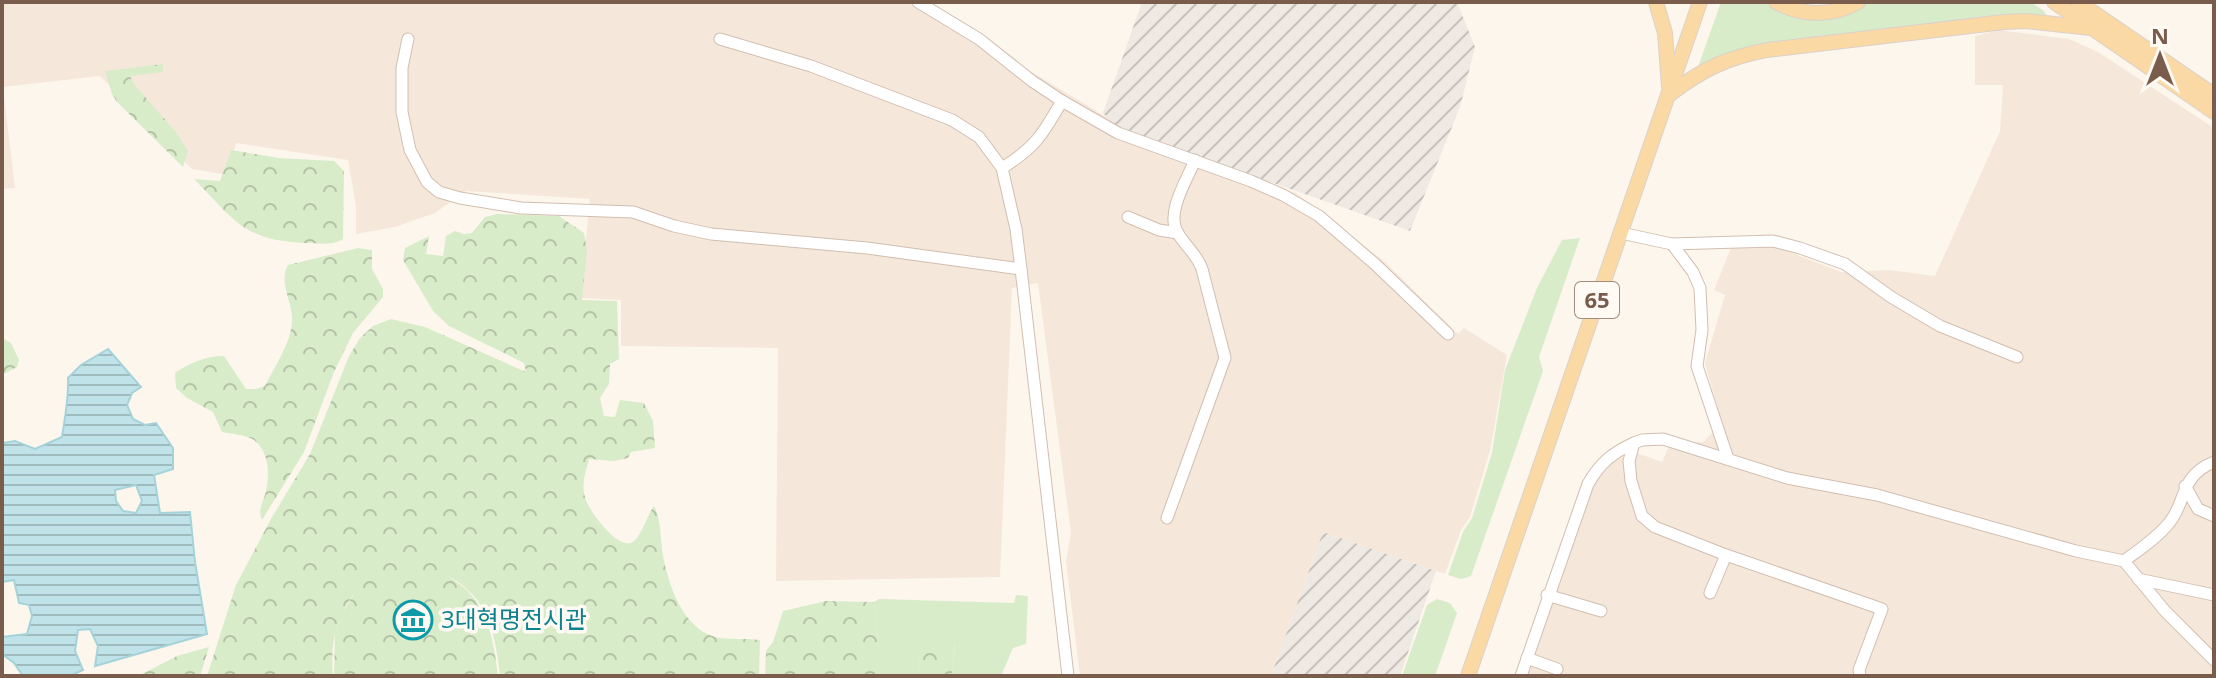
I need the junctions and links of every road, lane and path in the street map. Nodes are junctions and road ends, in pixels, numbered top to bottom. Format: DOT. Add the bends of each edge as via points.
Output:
graph roads {
  1 [pos="918,2"];
  2 [pos="1656,2"];
  3 [pos="1700,2"];
  4 [pos="1776,2"];
  5 [pos="1858,2"];
  6 [pos="2054,2"];
  7 [pos="2078,2"];
  8 [pos="2091,28"];
  9 [pos="408,39"];
  10 [pos="720,39"];
  11 [pos="1670,94"];
  12 [pos="2214,95"];
  13 [pos="1062,101"];
  14 [pos="2214,112"];
  15 [pos="1195,160"];
  16 [pos="1002,168"];
  17 [pos="1128,217"];
  18 [pos="1178,233"];
  19 [pos="1621,233"];
  20 [pos="1672,244"];
  21 [pos="1021,269"];
  22 [pos="1448,334"];
  23 [pos="2017,357"];
  24 [pos="1634,443"];
  25 [pos="1728,459"];
  26 [pos="2214,462"];
  27 [pos="2185,486"];
  28 [pos="2214,516"];
  29 [pos="1167,518"];
  30 [pos="1726,555"];
  31 [pos="2124,561"];
  32 [pos="2138,579"];
  33 [pos="1710,593"];
  34 [pos="1547,595"];
  35 [pos="2214,595"];
  36 [pos="1601,611"];
  37 [pos="1527,658"];
  38 [pos="2214,660"];
  39 [pos="1557,669"];
  40 [pos="1068,676"];
  41 [pos="1468,676"];
  42 [pos="1521,676"];
  43 [pos="1860,676"];
  1 -- 13 [label="street" via="979,39"];
  2 -- 11 [label="main road" via="1665,33"];
  3 -- 11 [label="main road, 65"];
  4 -- 5 [label="main road" via="1811,13"];
  6 -- 8 [label="main road"];
  7 -- 12 [label="main road"];
  8 -- 11 [label="main road" via="2004,22 1767,50 1710,66"];
  8 -- 14 [label="main road"];
  9 -- 21 [label="street" via="402,112 410,150 427,182 439,192 521,208 633,212 711,234"];
  10 -- 16 [label="street" via="811,66 952,120 979,137"];
  11 -- 19 [label="main road, 65"];
  13 -- 15 [label="street" via="1118,133"];
  13 -- 16 [label="street" via="1040,140"];
  15 -- 18 [label="street" via="1175,212"];
  15 -- 22 [label="street" via="1283,195 1319,216"];
  16 -- 21 [label="street"];
  17 -- 18 [label="street"];
  18 -- 29 [label="street" via="1198,256 1225,358"];
  19 -- 20 [label="street"];
  19 -- 41 [label="main road, 65"];
  20 -- 23 [label="street" via="1762,241 1800,248 1845,264 1940,326"];
  20 -- 25 [label="street" via="1700,288 1697,366"];
  21 -- 40 [label="street"];
  24 -- 25 [label="street" via="1663,439"];
  24 -- 30 [label="street" via="1631,481 1642,516 1655,527"];
  24 -- 34 [label="street" via="1597,467"];
  25 -- 31 [label="street"];
  26 -- 27 [label="street"];
  27 -- 28 [label="street" via="2198,509"];
  27 -- 31 [label="street" via="2172,520"];
  30 -- 33 [label="street"];
  30 -- 43 [label="street" via="1882,609"];
  31 -- 32 [label="street"];
  32 -- 35 [label="street"];
  32 -- 38 [label="street"];
  34 -- 36 [label="street"];
  34 -- 37 [label="street"];
  37 -- 39 [label="street"];
  37 -- 42 [label="street"];
}
